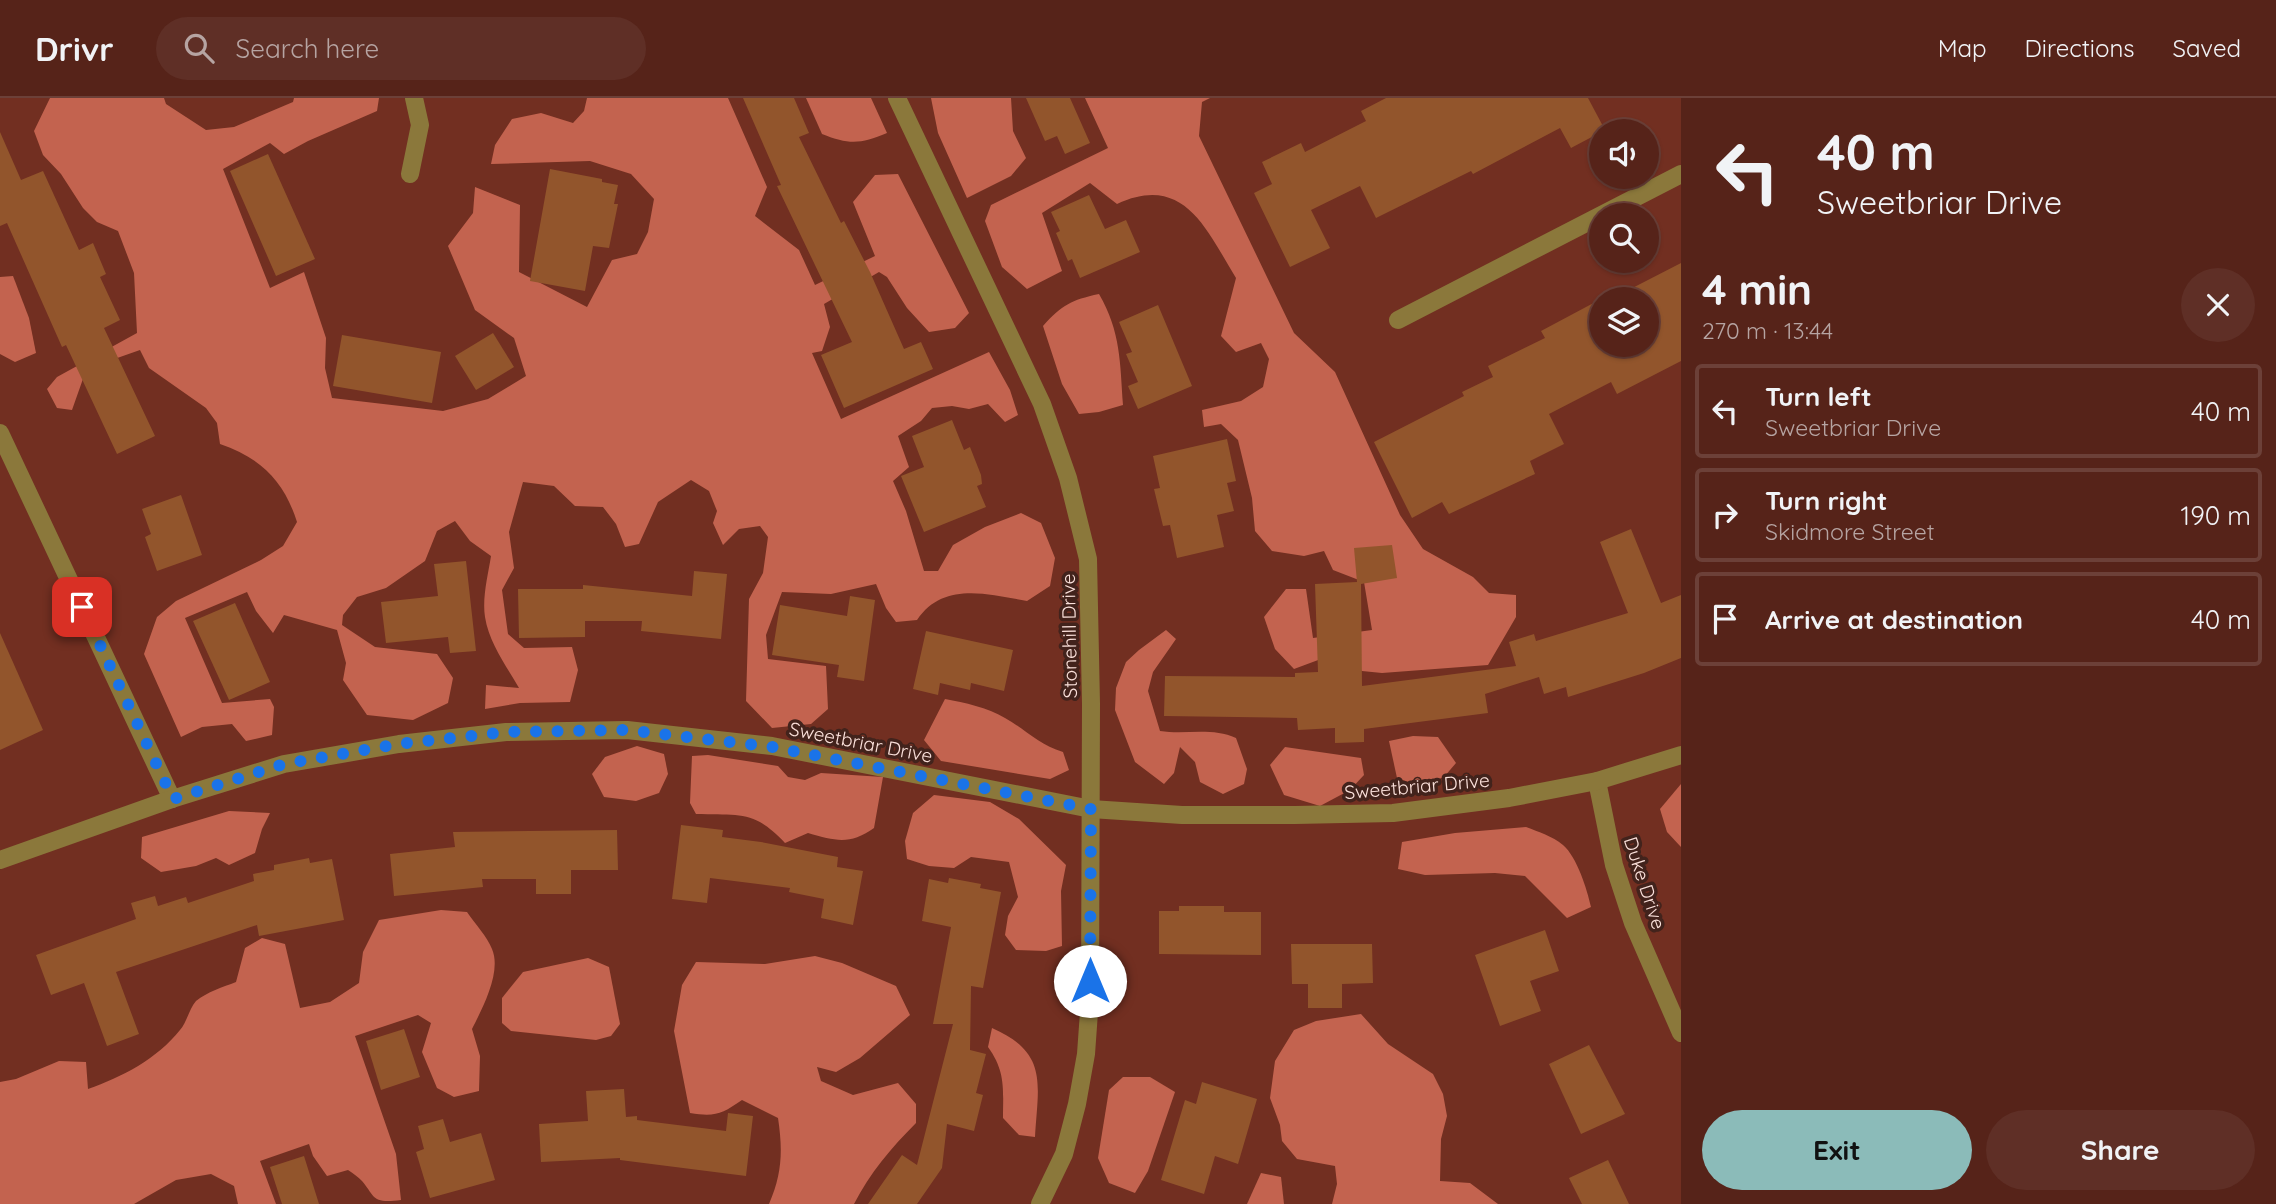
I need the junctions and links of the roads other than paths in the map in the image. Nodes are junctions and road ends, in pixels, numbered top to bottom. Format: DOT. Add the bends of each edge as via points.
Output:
graph roads {
  1 [pos="414,98"];
  2 [pos="897,98"];
  3 [pos="410,174"];
  4 [pos="1681,174"];
  5 [pos="1398,320"];
  6 [pos="0,433"];
  7 [pos="1681,755"];
  8 [pos="1597,781"];
  9 [pos="173,799"];
  10 [pos="1091,809"];
  11 [pos="0,860"];
  12 [pos="1681,1033"];
  13 [pos="1041,1204"];
  1 -- 3 [label="street" via="420,125"];
  2 -- 10 [label="street, Stonehill Drive" via="1042,404 1068,478 1088,559"];
  4 -- 5 [label="street"];
  6 -- 9 [label="street"];
  7 -- 8 [label="street, Sweetbriar Drive"];
  8 -- 10 [label="street, Sweetbriar Drive" via="1509,798 1384,813 1182,815"];
  8 -- 12 [label="street, Duke Drive" via="1614,865 1633,923"];
  9 -- 10 [label="street, Sweetbriar Drive" via="284,764 399,744 506,732 627,730 772,747"];
  9 -- 11 [label="street, Sweetbriar Drive"];
  10 -- 13 [label="street, Stonehill Drive" via="1086,1054 1064,1154"];
}
